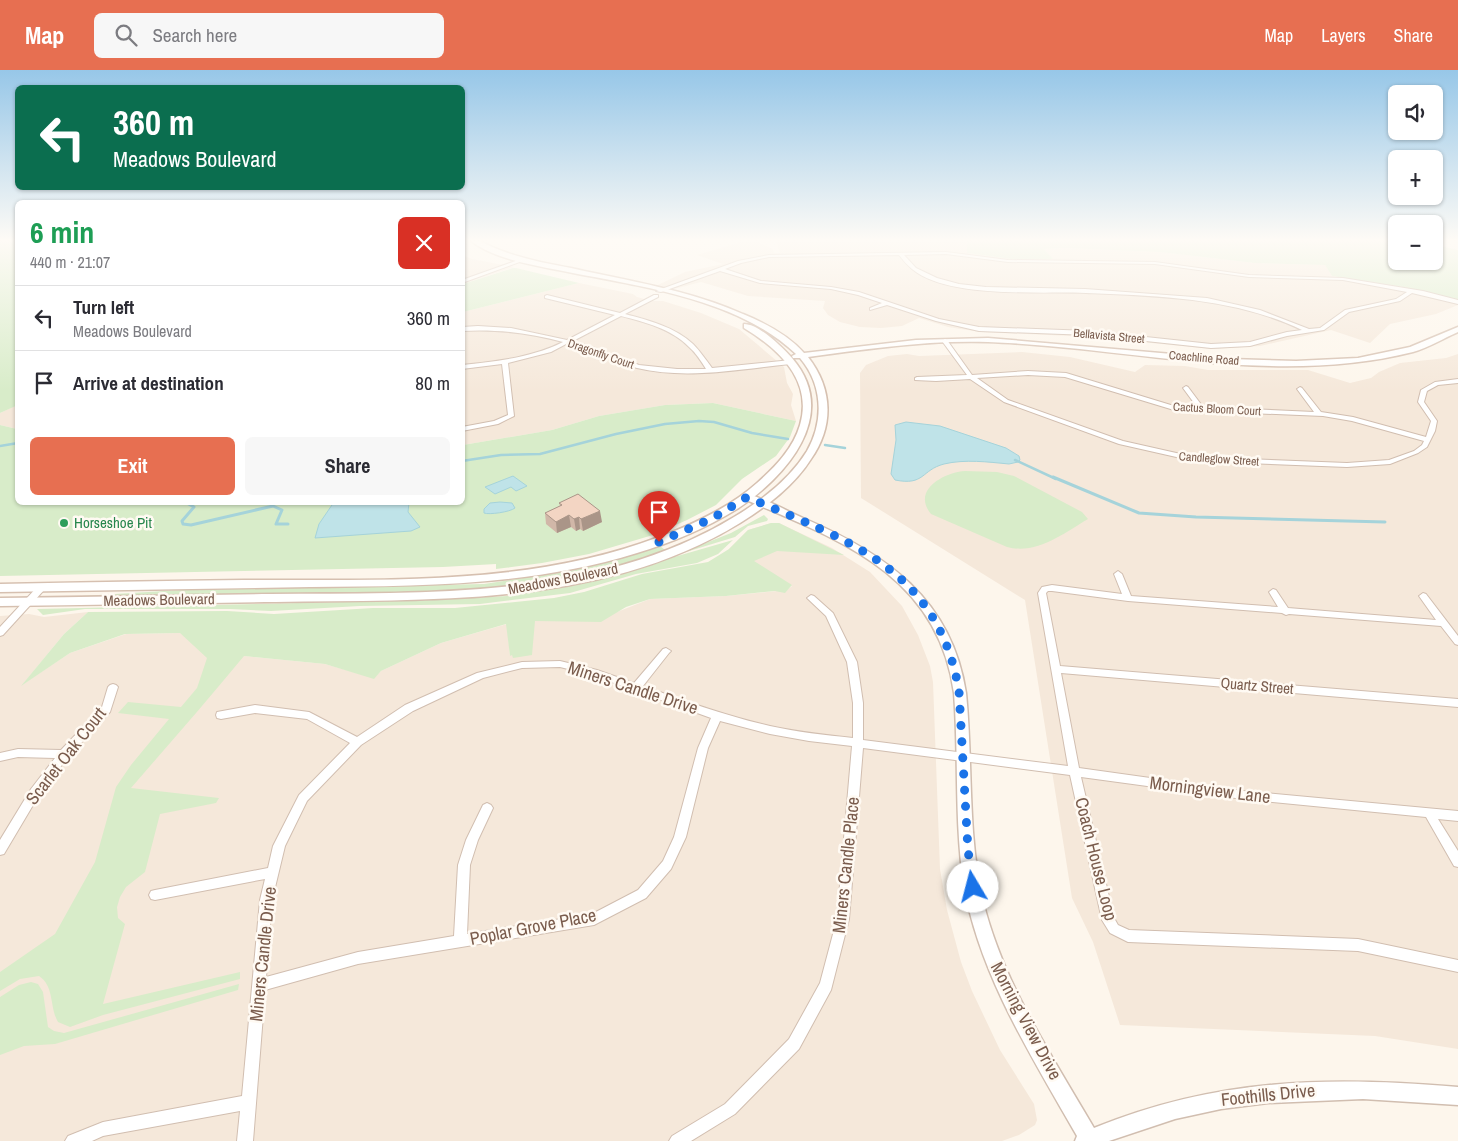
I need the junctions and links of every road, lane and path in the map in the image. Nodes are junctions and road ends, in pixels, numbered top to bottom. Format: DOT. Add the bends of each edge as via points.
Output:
graph roads {
  1 [pos="645,291"];
  2 [pos="646,291"];
  3 [pos="660,291"];
  4 [pos="846,291"];
  5 [pos="1085,291"];
  6 [pos="1411,291"];
  7 [pos="655,293"];
  8 [pos="547,297"];
  9 [pos="888,303"];
  10 [pos="1458,304"];
  11 [pos="872,309"];
  12 [pos="617,315"];
  13 [pos="465,329"];
  14 [pos="1458,329"];
  15 [pos="1308,331"];
  16 [pos="945,341"];
  17 [pos="568,342"];
  18 [pos="804,358"];
  19 [pos="789,359"];
  20 [pos="505,362"];
  21 [pos="465,367"];
  22 [pos="710,370"];
  23 [pos="970,376"];
  24 [pos="917,379"];
  25 [pos="1458,381"];
  26 [pos="1186,388"];
  27 [pos="1300,389"];
  28 [pos="1202,410"];
  29 [pos="1318,413"];
  30 [pos="465,428"];
  31 [pos="1428,440"];
  32 [pos="747,497"];
  33 [pos="762,504"];
  34 [pos="1118,574"];
  35 [pos="42,587"];
  36 [pos="0,588"];
  37 [pos="1273,592"];
  38 [pos="1423,596"];
  39 [pos="811,598"];
  40 [pos="1128,598"];
  41 [pos="0,602"];
  42 [pos="29,602"];
  43 [pos="1286,612"];
  44 [pos="1443,623"];
  45 [pos="0,633"];
  46 [pos="1458,642"];
  47 [pos="666,651"];
  48 [pos="1056,670"];
  49 [pos="113,687"];
  50 [pos="636,687"];
  51 [pos="1458,703"];
  52 [pos="221,715"];
  53 [pos="717,716"];
  54 [pos="356,742"];
  55 [pos="858,742"];
  56 [pos="64,754"];
  57 [pos="963,756"];
  58 [pos="0,757"];
  59 [pos="1074,771"];
  60 [pos="487,808"];
  61 [pos="1429,813"];
  62 [pos="1458,816"];
  63 [pos="0,850"];
  64 [pos="1458,862"];
  65 [pos="272,872"];
  66 [pos="155,896"];
  67 [pos="460,941"];
  68 [pos="1458,966"];
  69 [pos="259,985"];
  70 [pos="1458,1096"];
  71 [pos="249,1102"];
  72 [pos="1088,1140"];
  73 [pos="72,1141"];
  74 [pos="245,1141"];
  75 [pos="677,1141"];
  1 -- 7 [label="main road, Meadows Boulevard"];
  2 -- 7 [label="main road, Meadows Boulevard"];
  3 -- 7 [label="street"];
  4 -- 9 [label="street, Bellavista Street"];
  5 -- 15 [label="street" via="1206,300 1262,312"];
  6 -- 10 [label="street"];
  6 -- 15 [label="street, Bellavista Street" via="1394,301 1347,311 1326,327"];
  7 -- 12 [label="street"];
  7 -- 18 [label="main road, Meadows Boulevard" via="701,301 747,318 780,336"];
  7 -- 19 [label="main road, Meadows Boulevard" via="739,322 770,341"];
  8 -- 12 [label="street"];
  9 -- 11 [label="street"];
  9 -- 15 [label="street, Bellavista Street" via="938,320 979,329 1090,334 1204,345 1250,344"];
  12 -- 17 [label="street"];
  12 -- 22 [label="street" via="675,334 692,346"];
  13 -- 17 [label="street, Dragonfly Court" via="520,330"];
  14 -- 16 [label="main road, Coachline Road" via="1403,352 1310,362 1232,361 1016,342"];
  16 -- 18 [label="main road, Coachline Road"];
  16 -- 23 [label="street, Candleglow Street"];
  17 -- 20 [label="street" via="538,355"];
  17 -- 22 [label="street, Dragonfly Court" via="638,367"];
  18 -- 19 [label="main road, Coachline Road"];
  18 -- 33 [label="main road, Meadows Boulevard" via="818,378 824,394 822,428 805,462"];
  19 -- 22 [label="street, Dragonfly Court"];
  19 -- 32 [label="main road, Meadows Boulevard" via="802,379 807,396 804,426 787,458"];
  20 -- 21 [label="street"];
  20 -- 30 [label="street" via="511,416 496,423"];
  23 -- 24 [label="street, Cactus Bloom Court"];
  23 -- 28 [label="street, Cactus Bloom Court" via="1026,371 1066,375 1174,408"];
  23 -- 31 [label="street, Candleglow Street" via="1006,401 1120,443 1194,459 1363,464 1402,458 1416,452"];
  25 -- 31 [label="street" via="1437,383 1424,390 1421,402 1434,420"];
  26 -- 28 [label="street"];
  27 -- 29 [label="street"];
  28 -- 29 [label="street, Cactus Bloom Court"];
  29 -- 31 [label="street, Cactus Bloom Court" via="1353,419"];
  32 -- 33 [label="street, Morning View Drive"];
  32 -- 35 [label="main road, Meadows Boulevard" via="694,527 639,549 567,567 497,578"];
  33 -- 42 [label="main road, Meadows Boulevard" via="707,536 648,560 571,580 496,592"];
  33 -- 57 [label="street, Morning View Drive" via="863,550 899,576 923,603 943,636 956,671"];
  34 -- 40 [label="street"];
  35 -- 36 [label="main road, Meadows Boulevard"];
  35 -- 42 [label="street"];
  37 -- 43 [label="street"];
  38 -- 44 [label="street"];
  39 -- 55 [label="street, Miners Candle Place" via="830,615 852,662 858,703"];
  40 -- 43 [label="street, Coach House Loop"];
  40 -- 48 [label="street, Coach House Loop" via="1045,589 1042,593"];
  41 -- 42 [label="main road, Meadows Boulevard"];
  42 -- 45 [label="street"];
  43 -- 44 [label="street, Coach House Loop"];
  44 -- 46 [label="street"];
  47 -- 50 [label="street"];
  48 -- 51 [label="street, Quartz Street"];
  48 -- 59 [label="street, Coach House Loop"];
  49 -- 56 [label="street, Scarlet Oak Court" via="106,710"];
  50 -- 53 [label="street, Miners Candle Drive"];
  50 -- 54 [label="street, Miners Candle Drive" via="560,664 522,665 471,679 409,708"];
  52 -- 54 [label="street" via="255,708 309,716"];
  53 -- 55 [label="street, Miners Candle Drive" via="770,730"];
  53 -- 67 [label="street, Poplar Grove Place" via="703,748 680,838 667,865 642,894 594,919"];
  54 -- 65 [label="street, Miners Candle Drive" via="304,798 279,846"];
  55 -- 57 [label="street, Miners Candle Drive"];
  55 -- 75 [label="street, Miners Candle Place" via="843,919 826,985 794,1044 730,1108"];
  56 -- 58 [label="street" via="18,753"];
  56 -- 63 [label="street, Scarlet Oak Court" via="35,792"];
  57 -- 59 [label="street, Morningview Lane"];
  57 -- 72 [label="street, Morning View Drive" via="971,876 987,942 1003,984"];
  59 -- 61 [label="street, Morningview Lane" via="1242,795"];
  59 -- 68 [label="street, Coach House Loop" via="1108,920 1114,930 1128,936 1358,945"];
  60 -- 67 [label="street" via="464,865"];
  61 -- 62 [label="street, Morningview Lane"];
  61 -- 64 [label="street"];
  65 -- 66 [label="street"];
  65 -- 69 [label="street, Miners Candle Drive" via="266,900"];
  67 -- 69 [label="street, Poplar Grove Place" via="358,958"];
  69 -- 71 [label="street, Miners Candle Drive"];
  70 -- 72 [label="street, Foothills Drive" via="1346,1090 1268,1093 1185,1106"];
  71 -- 73 [label="street" via="103,1129"];
  71 -- 74 [label="street, Miners Candle Drive"];
}
